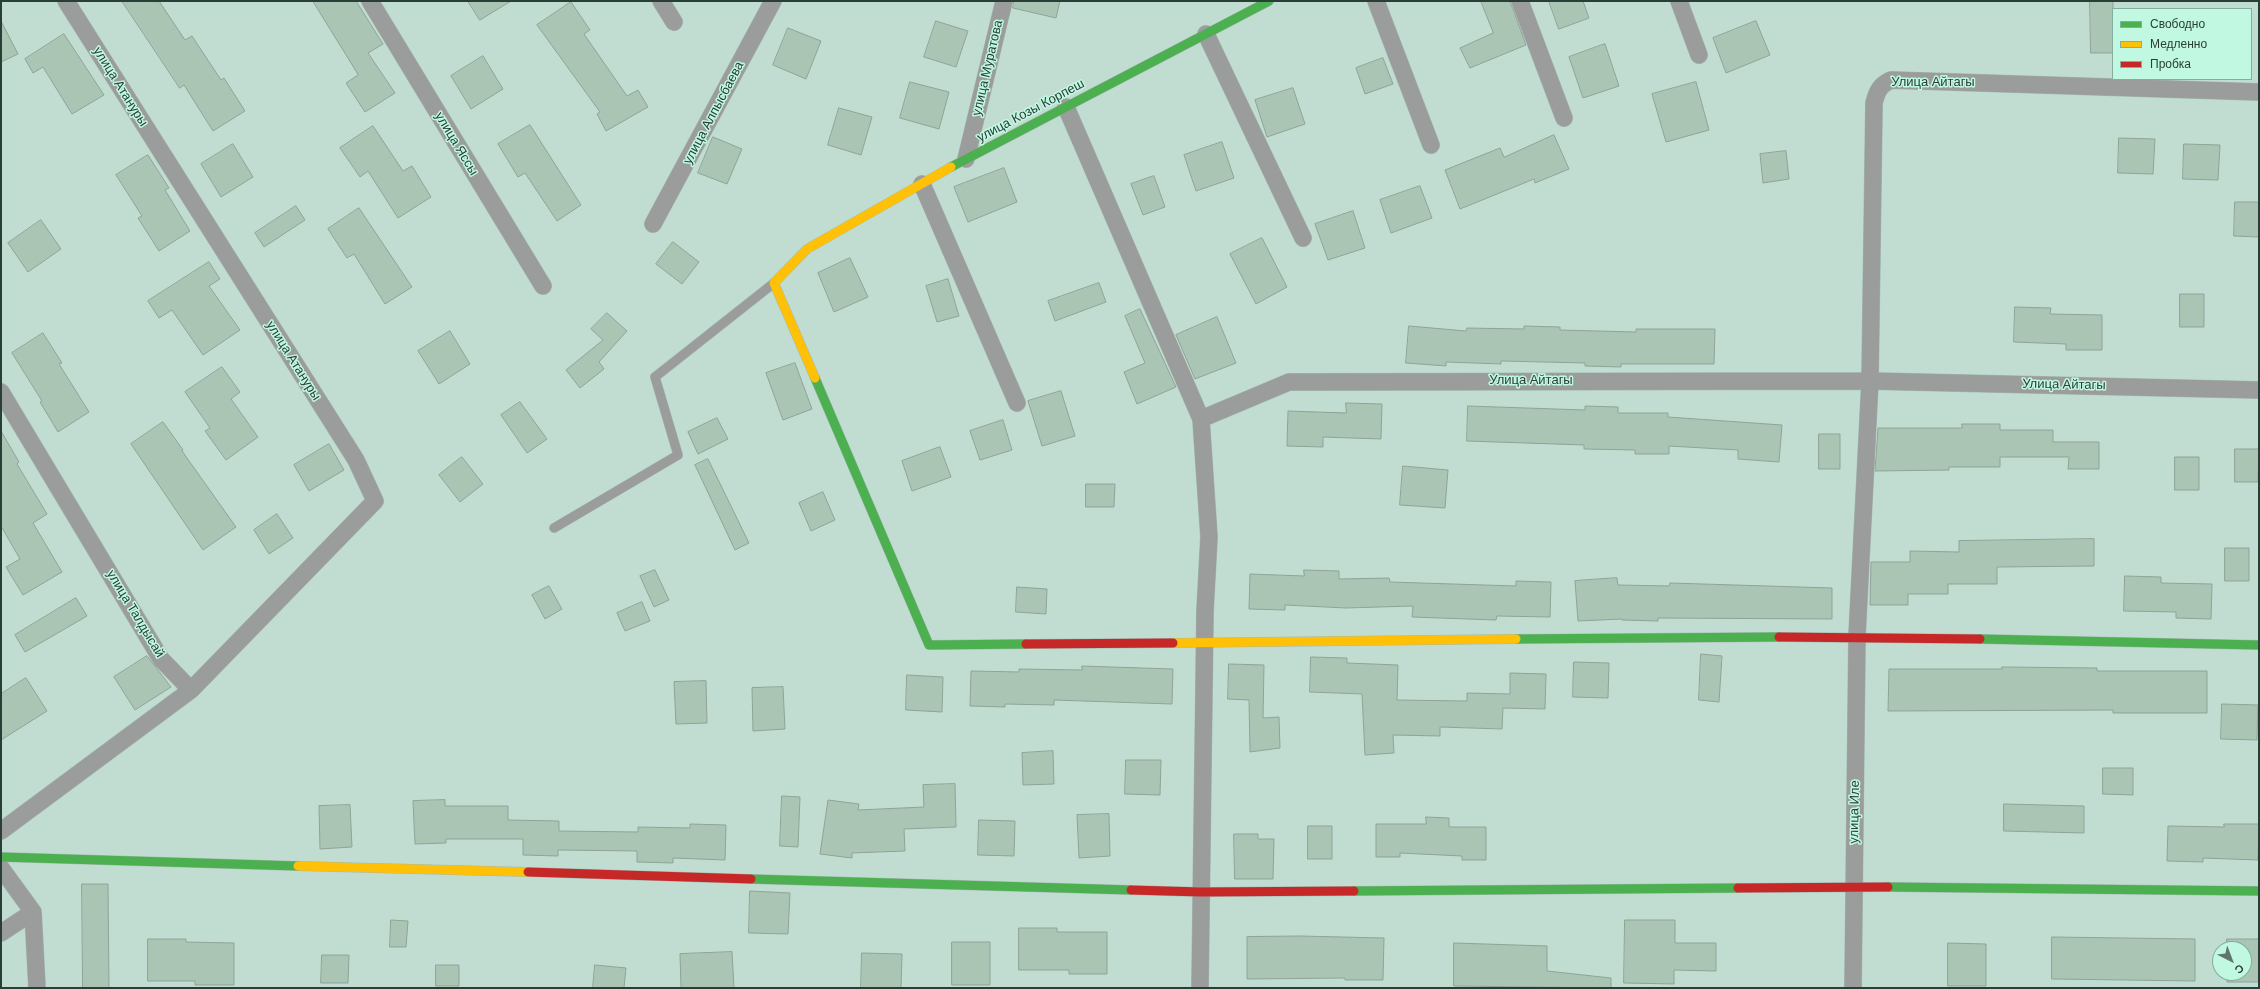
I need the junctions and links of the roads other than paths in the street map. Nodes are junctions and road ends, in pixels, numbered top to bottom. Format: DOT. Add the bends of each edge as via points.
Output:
graph roads {
  1 [pos="66,1"];
  2 [pos="370,1"];
  3 [pos="661,1"];
  4 [pos="773,1"];
  5 [pos="1004,1"];
  6 [pos="1270,1"];
  7 [pos="1376,1"];
  8 [pos="1520,1"];
  9 [pos="1679,1"];
  10 [pos="674,22"];
  11 [pos="1206,34"];
  12 [pos="1699,54"];
  13 [pos="2259,92"];
  14 [pos="1066,107"];
  15 [pos="1564,118"];
  16 [pos="1431,145"];
  17 [pos="966,159"];
  18 [pos="922,184"];
  19 [pos="654,224"];
  20 [pos="1303,238"];
  21 [pos="774,283"];
  22 [pos="543,286"];
  23 [pos="1870,381"];
  24 [pos="2259,390"];
  25 [pos="1,392"];
  26 [pos="1016,403"];
  27 [pos="1201,419"];
  28 [pos="554,528"];
  29 [pos="1857,636"];
  30 [pos="1206,642"];
  31 [pos="2259,645"];
  32 [pos="191,690"];
  33 [pos="1,832"];
  34 [pos="1,857"];
  35 [pos="1,868"];
  36 [pos="1854,887"];
  37 [pos="2259,891"];
  38 [pos="1201,892"];
  39 [pos="33,912"];
  40 [pos="1,933"];
  41 [pos="37,988"];
  42 [pos="1200,988"];
  43 [pos="1853,988"];
  1 -- 32 [label="street, улица Атануры" via="356,460 375,501"];
  2 -- 22 [label="street, улица Яссы"];
  3 -- 10 [label="street"];
  4 -- 19 [label="street, улица Алпысбаева"];
  5 -- 17 [label="street, улица Муратова"];
  6 -- 11 [label="street, улица Козы Корпеш"];
  7 -- 16 [label="street"];
  8 -- 15 [label="street"];
  9 -- 12 [label="street"];
  11 -- 14 [label="street, улица Козы Корпеш"];
  11 -- 20 [label="street"];
  13 -- 23 [label="street, Улица Айтагы" via="1891,80 1883,84 1874,103"];
  14 -- 17 [label="street, улица Козы Корпеш"];
  14 -- 27 [label="street"];
  17 -- 18 [label="street, улица Козы Корпеш"];
  18 -- 21 [label="street, улица Козы Корпеш" via="807,249"];
  18 -- 26 [label="street"];
  21 -- 28 [label="lane" via="655,377 678,455"];
  21 -- 30 [label="street" via="929,645"];
  23 -- 24 [label="street, Улица Айтагы"];
  23 -- 27 [label="street, Улица Айтагы" via="1289,382"];
  23 -- 29 [label="street, Улица Айтагы"];
  25 -- 32 [label="street, улица Талдысай" via="161,660"];
  27 -- 30 [label="street" via="1209,537"];
  29 -- 30 [label="street"];
  29 -- 31 [label="street"];
  29 -- 36 [label="street, улица Иле"];
  30 -- 38 [label="street"];
  32 -- 33 [label="street"];
  34 -- 38 [label="street"];
  35 -- 39 [label="street"];
  36 -- 37 [label="street"];
  36 -- 38 [label="street"];
  36 -- 43 [label="street, улица Иле"];
  38 -- 42 [label="street"];
  39 -- 40 [label="street"];
  39 -- 41 [label="street"];
}
